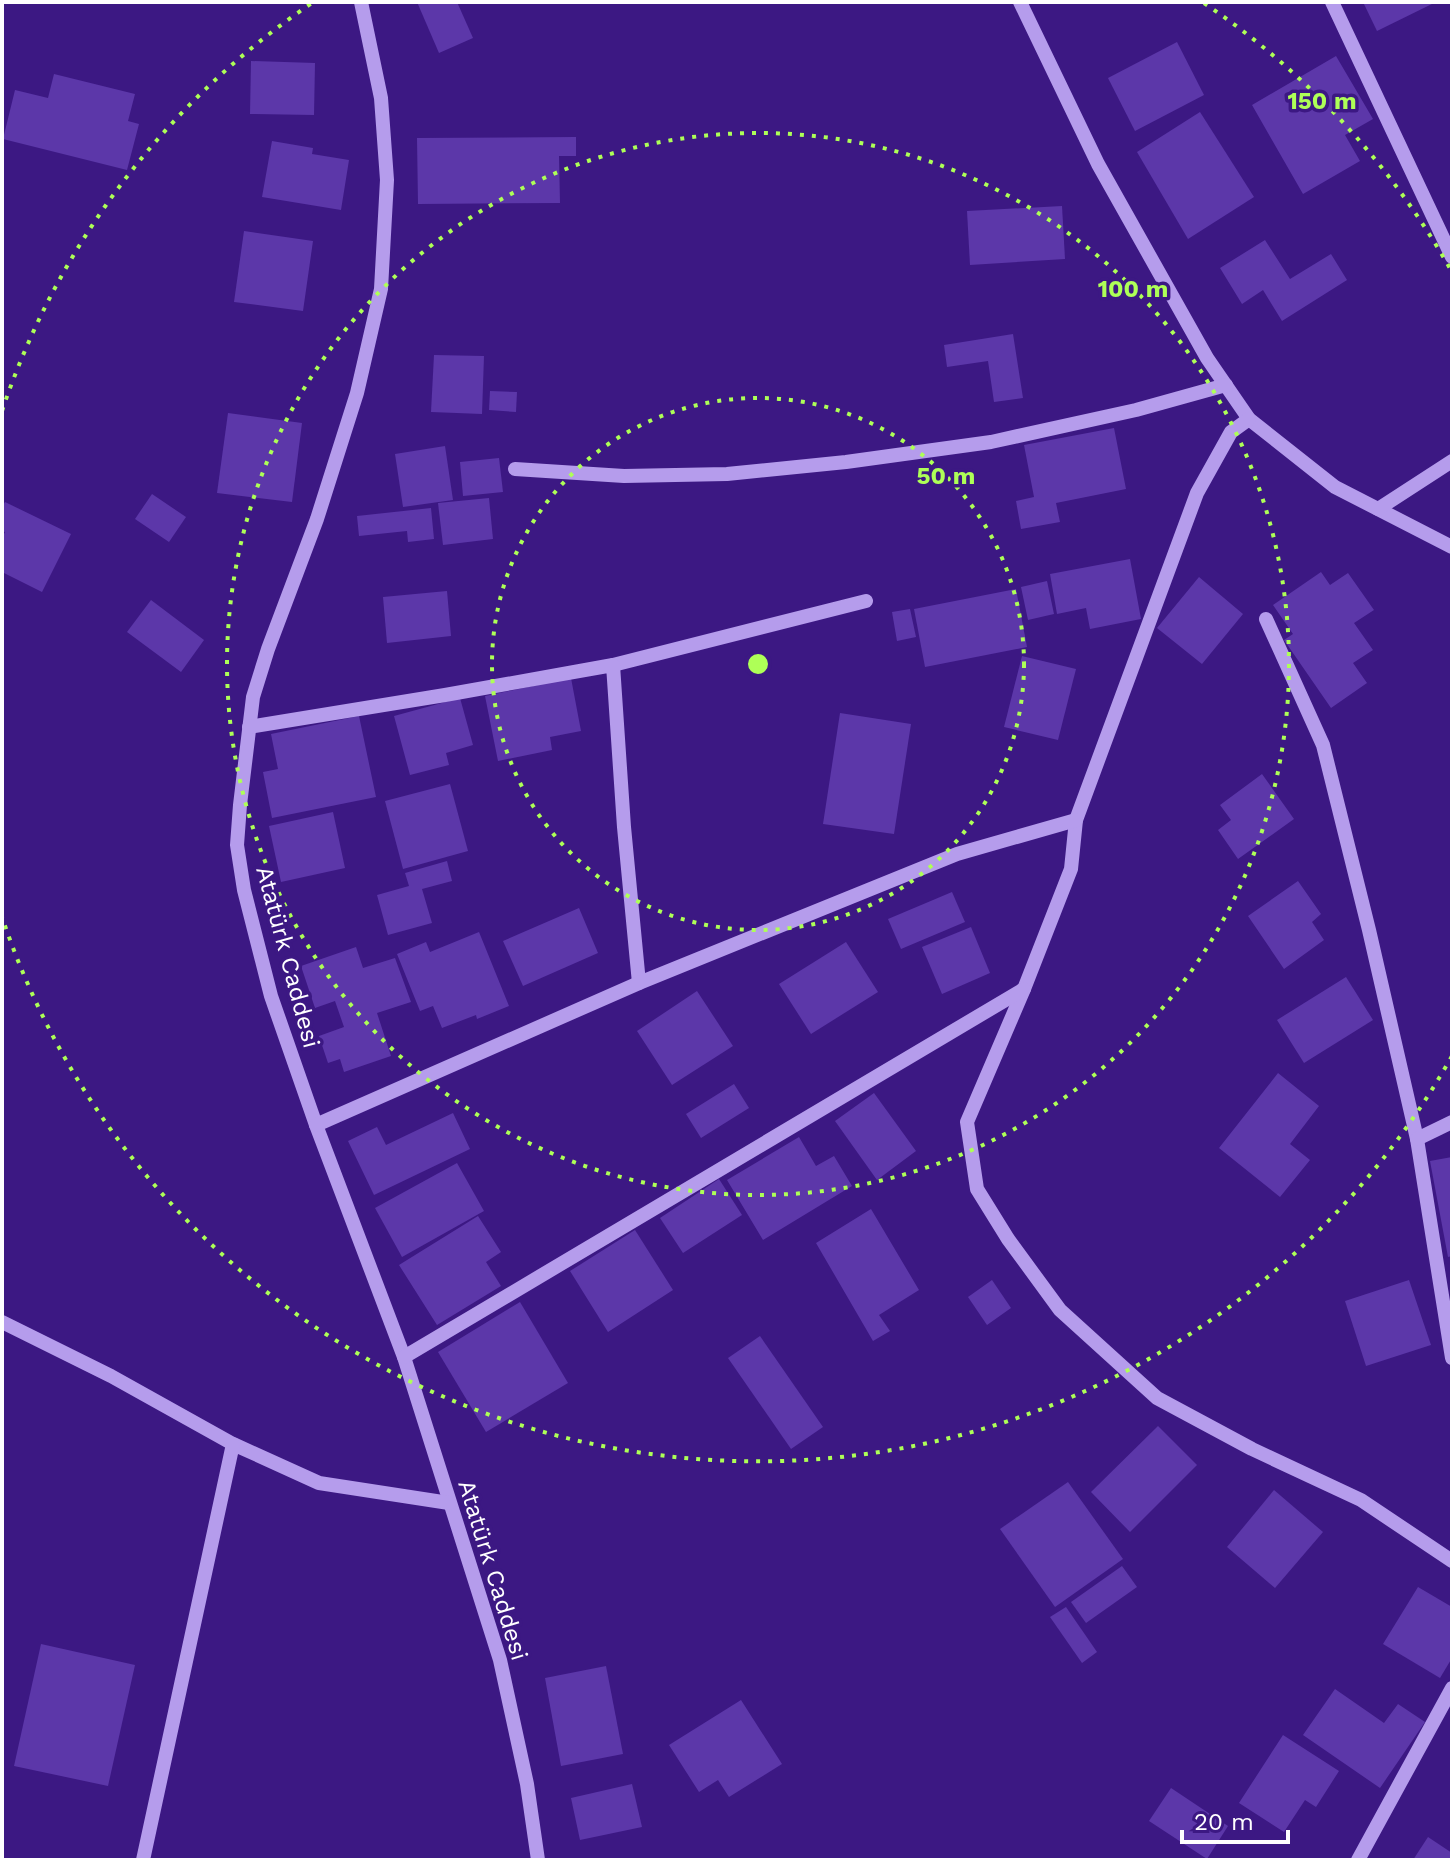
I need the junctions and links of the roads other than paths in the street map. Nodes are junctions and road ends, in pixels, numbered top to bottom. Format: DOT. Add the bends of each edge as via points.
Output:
graph roads {
  1 [pos="361,2"];
  2 [pos="1020,2"];
  3 [pos="1332,2"];
  4 [pos="1452,257"];
  5 [pos="1226,385"];
  6 [pos="1249,419"];
  7 [pos="1452,461"];
  8 [pos="515,469"];
  9 [pos="1378,509"];
  10 [pos="1452,547"];
  11 [pos="866,601"];
  12 [pos="1266,619"];
  13 [pos="613,665"];
  14 [pos="249,727"];
  15 [pos="1076,820"];
  16 [pos="639,983"];
  17 [pos="1024,989"];
  18 [pos="1452,1122"];
  19 [pos="316,1125"];
  20 [pos="1417,1139"];
  21 [pos="2,1322"];
  22 [pos="404,1357"];
  23 [pos="1452,1358"];
  24 [pos="233,1444"];
  25 [pos="449,1503"];
  26 [pos="1452,1561"];
  27 [pos="1452,1688"];
  28 [pos="143,1860"];
  29 [pos="537,1860"];
  30 [pos="1358,1860"];
  1 -- 14 [label="street, Atatürk Caddesi" via="381,98 387,180 381,289 357,393 268,649"];
  2 -- 5 [label="street" via="1098,164"];
  3 -- 4 [label="street"];
  5 -- 6 [label="street"];
  5 -- 8 [label="street" via="991,442 846,462 727,474 624,476"];
  6 -- 9 [label="street" via="1335,487"];
  6 -- 15 [label="street" via="1231,432 1197,493"];
  7 -- 9 [label="street"];
  9 -- 10 [label="street"];
  11 -- 13 [label="street"];
  12 -- 20 [label="street" via="1323,745"];
  13 -- 14 [label="street"];
  13 -- 16 [label="street"];
  14 -- 19 [label="street, Atatürk Caddesi" via="237,845 244,890 271,996"];
  15 -- 16 [label="street" via="957,854"];
  15 -- 17 [label="street" via="1071,869"];
  16 -- 19 [label="street"];
  17 -- 22 [label="street"];
  17 -- 26 [label="street" via="967,1122 977,1189 1060,1310 1157,1398 1361,1500"];
  18 -- 20 [label="street"];
  19 -- 22 [label="street, Atatürk Caddesi"];
  20 -- 23 [label="street"];
  21 -- 24 [label="street"];
  22 -- 25 [label="street, Atatürk Caddesi"];
  24 -- 25 [label="street" via="319,1483"];
  24 -- 28 [label="street"];
  25 -- 29 [label="street, Atatürk Caddesi" via="500,1660"];
  27 -- 30 [label="street"];
}
